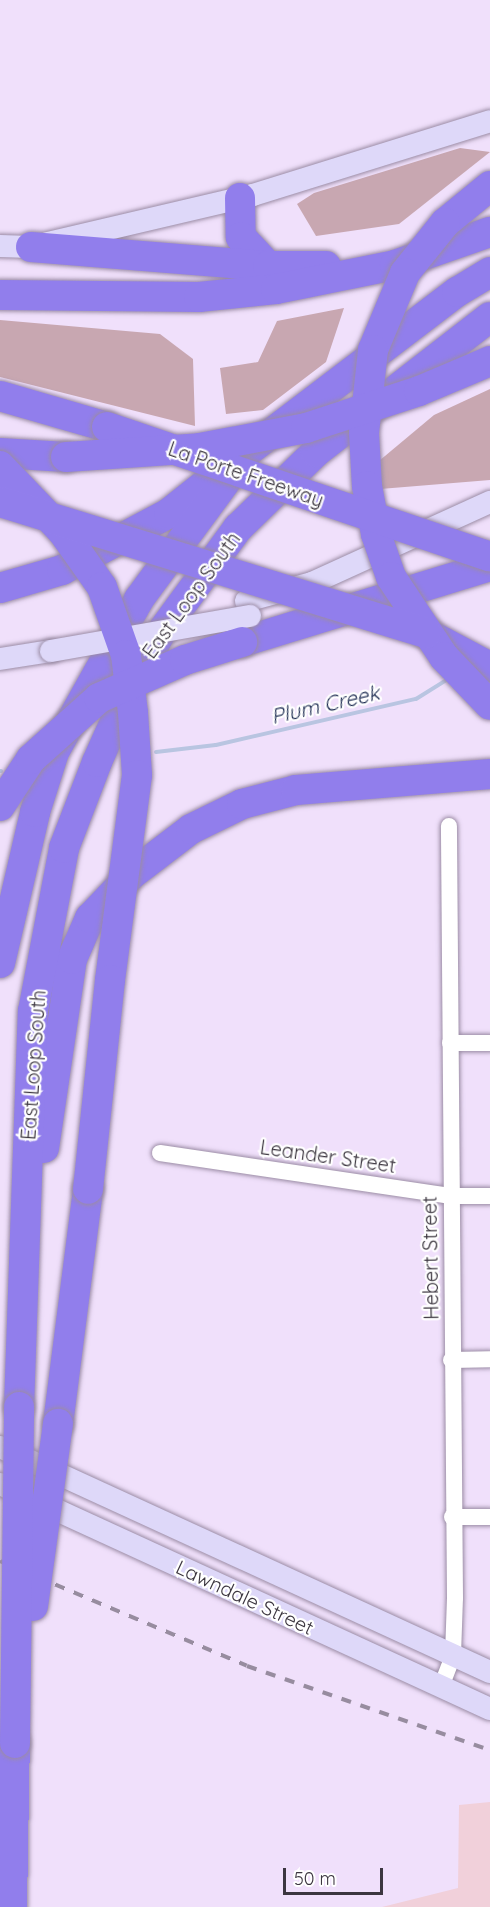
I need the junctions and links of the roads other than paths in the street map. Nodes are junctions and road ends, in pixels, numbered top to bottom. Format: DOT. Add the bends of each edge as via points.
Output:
graph roads {
  1 [pos="490,121"];
  2 [pos="490,186"];
  3 [pos="240,198"];
  4 [pos="490,232"];
  5 [pos="0,246"];
  6 [pos="32,247"];
  7 [pos="395,265"];
  8 [pos="268,266"];
  9 [pos="490,272"];
  10 [pos="0,295"];
  11 [pos="490,317"];
  12 [pos="490,361"];
  13 [pos="0,396"];
  14 [pos="248,451"];
  15 [pos="0,453"];
  16 [pos="0,466"];
  17 [pos="0,502"];
  18 [pos="490,502"];
  19 [pos="490,519"];
  20 [pos="490,559"];
  21 [pos="490,566"];
  22 [pos="449,577"];
  23 [pos="0,588"];
  24 [pos="246,619"];
  25 [pos="426,633"];
  26 [pos="50,644"];
  27 [pos="0,646"];
  28 [pos="490,650"];
  29 [pos="0,659"];
  30 [pos="490,667"];
  31 [pos="490,705"];
  32 [pos="490,774"];
  33 [pos="0,807"];
  34 [pos="449,826"];
  35 [pos="0,963"];
  36 [pos="450,1043"];
  37 [pos="490,1043"];
  38 [pos="160,1153"];
  39 [pos="450,1196"];
  40 [pos="490,1196"];
  41 [pos="21,1339"];
  42 [pos="490,1359"];
  43 [pos="451,1360"];
  44 [pos="0,1447"];
  45 [pos="0,1484"];
  46 [pos="452,1517"];
  47 [pos="490,1517"];
  48 [pos="238,1557"];
  49 [pos="224,1588"];
  50 [pos="453,1655"];
  51 [pos="490,1672"];
  52 [pos="441,1687"];
  53 [pos="490,1709"];
  54 [pos="15,1743"];
  55 [pos="12,1907"];
  1 -- 3 [label="main road"];
  2 -- 31 [label="highway, bridge" via="445,224 405,273 373,350 364,433 366,486 391,577 444,657"];
  3 -- 6 [label="main road"];
  3 -- 8 [label="highway" via="241,237"];
  4 -- 7 [label="highway"];
  5 -- 6 [label="main road"];
  6 -- 8 [label="highway"];
  7 -- 8 [label="highway"];
  7 -- 10 [label="highway" via="276,289 199,297"];
  9 -- 14 [label="highway, East Loop South" via="457,292"];
  11 -- 41 [label="highway, East Loop South" via="316,452 252,514 160,634 120,710 64,848 33,1011"];
  12 -- 15 [label="highway, bridge" via="419,391 306,428 200,448 66,458"];
  13 -- 20 [label="highway, La Porte Freeway, bridge" via="107,427"];
  14 -- 23 [label="highway" via="169,513 62,570"];
  14 -- 35 [label="highway, East Loop South" via="139,600 58,741 35,812"];
  16 -- 54 [label="highway, bridge" via="63,532 102,587 126,655 137,775 88,1189"];
  17 -- 25 [label="highway, bridge"];
  18 -- 24 [label="main road" via="312,583"];
  19 -- 24 [label="main road" via="317,597"];
  20 -- 22 [label="highway"];
  21 -- 22 [label="highway"];
  22 -- 24 [label="highway"];
  24 -- 26 [label="main road"];
  24 -- 33 [label="highway, bridge" via="185,660 99,698 31,759"];
  25 -- 28 [label="highway"];
  25 -- 30 [label="highway"];
  26 -- 27 [label="main road"];
  26 -- 29 [label="main road"];
  32 -- 41 [label="highway" via="296,790 242,804 191,829 132,874 90,918 72,960 55,1061"];
  34 -- 36 [label="street, Hebert Street"];
  36 -- 37 [label="street"];
  36 -- 39 [label="street, Hebert Street"];
  38 -- 39 [label="street, Leander Street"];
  39 -- 40 [label="street, Leander Street"];
  39 -- 43 [label="street, Hebert Street"];
  41 -- 54 [label="highway, East Loop South, bridge"];
  42 -- 43 [label="street"];
  43 -- 46 [label="street, Hebert Street"];
  44 -- 48 [label="main road, Lawndale Street"];
  45 -- 49 [label="main road, Lawndale Street"];
  46 -- 47 [label="street"];
  46 -- 50 [label="street, Hebert Street"];
  48 -- 49 [label="main road"];
  48 -- 50 [label="main road, Lawndale Street"];
  49 -- 52 [label="main road, Lawndale Street"];
  50 -- 51 [label="main road, Lawndale Street"];
  50 -- 52 [label="street, Hebert Street"];
  52 -- 53 [label="main road, Lawndale Street"];
  54 -- 55 [label="highway, East Loop South"];
}
